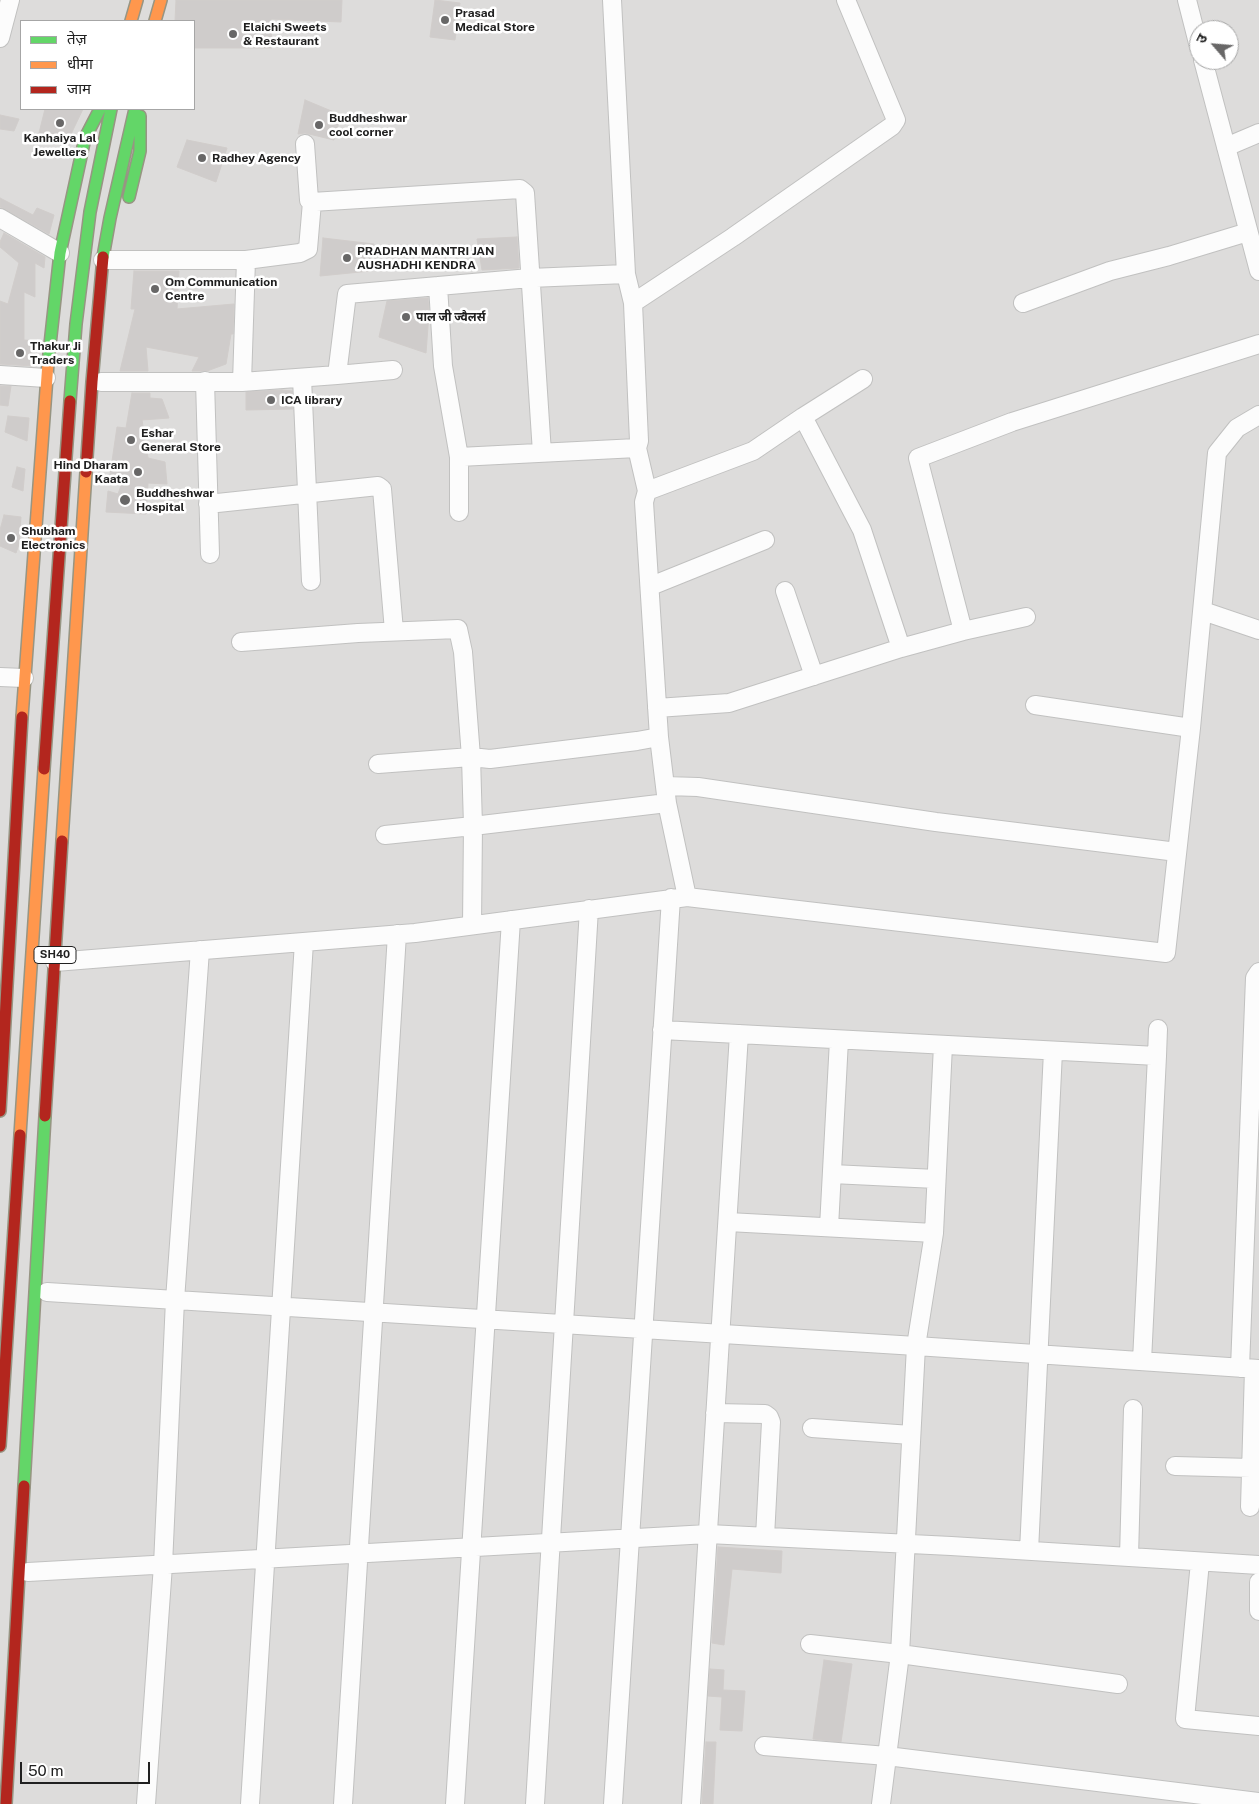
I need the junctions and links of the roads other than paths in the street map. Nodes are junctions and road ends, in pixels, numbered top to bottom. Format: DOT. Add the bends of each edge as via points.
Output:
graph roads {
  1 [pos="10,0"];
  2 [pos="137,0"];
  3 [pos="161,0"];
  4 [pos="612,0"];
  5 [pos="846,0"];
  6 [pos="1187,0"];
  7 [pos="131,20"];
  8 [pos="156,20"];
  9 [pos="1192,20"];
  10 [pos="0,38"];
  11 [pos="1205,70"];
  12 [pos="99,110"];
  13 [pos="111,110"];
  14 [pos="135,110"];
  15 [pos="141,110"];
  16 [pos="1259,133"];
  17 [pos="305,144"];
  18 [pos="1226,147"];
  19 [pos="312,202"];
  20 [pos="126,206"];
  21 [pos="0,218"];
  22 [pos="1248,232"];
  23 [pos="60,252"];
  24 [pos="111,258"];
  25 [pos="246,260"];
  26 [pos="1259,270"];
  27 [pos="626,274"];
  28 [pos="530,278"];
  29 [pos="438,286"];
  30 [pos="633,303"];
  31 [pos="1023,303"];
  32 [pos="1259,344"];
  33 [pos="393,370"];
  34 [pos="0,375"];
  35 [pos="337,375"];
  36 [pos="46,378"];
  37 [pos="302,378"];
  38 [pos="863,379"];
  39 [pos="205,381"];
  40 [pos="101,382"];
  41 [pos="242,382"];
  42 [pos="1259,415"];
  43 [pos="803,417"];
  44 [pos="637,448"];
  45 [pos="542,453"];
  46 [pos="459,457"];
  47 [pos="647,491"];
  48 [pos="308,492"];
  49 [pos="208,504"];
  50 [pos="459,512"];
  51 [pos="765,540"];
  52 [pos="210,554"];
  53 [pos="311,581"];
  54 [pos="651,586"];
  55 [pos="786,591"];
  56 [pos="1203,611"];
  57 [pos="1026,617"];
  58 [pos="1259,630"];
  59 [pos="963,631"];
  60 [pos="394,632"];
  61 [pos="241,642"];
  62 [pos="901,648"];
  63 [pos="814,676"];
  64 [pos="0,677"];
  65 [pos="24,678"];
  66 [pos="1035,705"];
  67 [pos="657,708"];
  68 [pos="1191,728"];
  69 [pos="659,736"];
  70 [pos="471,757"];
  71 [pos="378,764"];
  72 [pos="666,794"];
  73 [pos="473,826"];
  74 [pos="385,835"];
  75 [pos="1177,852"];
  76 [pos="679,898"];
  77 [pos="70,904"];
  78 [pos="589,909"];
  79 [pos="511,920"];
  80 [pos="472,925"];
  81 [pos="397,934"];
  82 [pos="11,938"];
  83 [pos="34,939"];
  84 [pos="304,942"];
  85 [pos="200,950"];
  86 [pos="64,962"];
  87 [pos="1259,972"];
  88 [pos="1158,1029"];
  89 [pos="662,1030"];
  90 [pos="739,1034"];
  91 [pos="839,1040"];
  92 [pos="943,1045"];
  93 [pos="1053,1051"];
  94 [pos="1157,1056"];
  95 [pos="0,1112"];
  96 [pos="23,1112"];
  97 [pos="832,1174"];
  98 [pos="936,1179"];
  99 [pos="728,1222"];
  100 [pos="829,1227"];
  101 [pos="934,1233"];
  102 [pos="47,1287"];
  103 [pos="175,1300"];
  104 [pos="281,1306"];
  105 [pos="374,1312"];
  106 [pos="486,1319"];
  107 [pos="564,1325"];
  108 [pos="643,1330"];
  109 [pos="720,1335"];
  110 [pos="916,1346"];
  111 [pos="1038,1355"];
  112 [pos="1142,1361"];
  113 [pos="1251,1368"];
  114 [pos="1134,1409"];
  115 [pos="715,1414"];
  116 [pos="812,1428"];
  117 [pos="911,1435"];
  118 [pos="0,1446"];
  119 [pos="1175,1466"];
  120 [pos="1252,1468"];
  121 [pos="1250,1507"];
  122 [pos="708,1534"];
  123 [pos="765,1537"];
  124 [pos="630,1539"];
  125 [pos="551,1543"];
  126 [pos="905,1545"];
  127 [pos="471,1547"];
  128 [pos="1029,1551"];
  129 [pos="359,1554"];
  130 [pos="1129,1557"];
  131 [pos="266,1559"];
  132 [pos="1200,1562"];
  133 [pos="163,1564"];
  134 [pos="1259,1565"];
  135 [pos="28,1572"];
  136 [pos="1259,1582"];
  137 [pos="1259,1611"];
  138 [pos="810,1644"];
  139 [pos="900,1654"];
  140 [pos="1118,1684"];
  141 [pos="1259,1726"];
  142 [pos="21,1736"];
  143 [pos="764,1746"];
  144 [pos="887,1756"];
  145 [pos="1259,1802"];
  146 [pos="6,1804"];
  147 [pos="146,1804"];
  148 [pos="250,1804"];
  149 [pos="343,1804"];
  150 [pos="455,1804"];
  151 [pos="535,1804"];
  152 [pos="613,1804"];
  153 [pos="691,1804"];
  154 [pos="880,1804"];
  1 -- 10 [label="street"];
  2 -- 7 [label="main road"];
  3 -- 8 [label="main road"];
  4 -- 27 [label="street"];
  5 -- 30 [label="street" via="896,120 892,126"];
  6 -- 9 [label="street"];
  11 -- 18 [label="street"];
  12 -- 23 [label="main road" via="85,138"];
  13 -- 83 [label="main road, SH40" via="90,212 76,324"];
  14 -- 24 [label="main road, SH40" via="110,218"];
  15 -- 20 [label="main road" via="140,151"];
  16 -- 18 [label="street"];
  17 -- 19 [label="street" via="309,200"];
  18 -- 22 [label="street"];
  19 -- 25 [label="street" via="308,249 300,253"];
  19 -- 28 [label="street" via="520,189 524,193"];
  21 -- 23 [label="street"];
  22 -- 26 [label="street"];
  22 -- 31 [label="street" via="1110,272"];
  23 -- 36 [label="main road"];
  24 -- 25 [label="street"];
  24 -- 40 [label="main road"];
  24 -- 86 [label="main road, SH40" via="85,484"];
  25 -- 41 [label="street"];
  27 -- 28 [label="street"];
  27 -- 30 [label="street"];
  28 -- 29 [label="street"];
  28 -- 45 [label="street"];
  29 -- 35 [label="street" via="347,294"];
  29 -- 46 [label="street" via="443,366"];
  30 -- 44 [label="street" via="640,441"];
  32 -- 59 [label="street" via="1012,422 918,458"];
  33 -- 35 [label="street"];
  34 -- 36 [label="street"];
  35 -- 37 [label="street"];
  36 -- 65 [label="main road"];
  37 -- 41 [label="street"];
  37 -- 48 [label="street"];
  38 -- 43 [label="street"];
  39 -- 40 [label="street"];
  39 -- 41 [label="street"];
  39 -- 49 [label="street"];
  40 -- 77 [label="main road"];
  42 -- 56 [label="street" via="1238,428 1217,453"];
  43 -- 47 [label="street" via="754,451"];
  43 -- 62 [label="street" via="862,530"];
  44 -- 45 [label="street"];
  44 -- 47 [label="street"];
  45 -- 46 [label="street"];
  46 -- 50 [label="street"];
  47 -- 54 [label="street" via="644,502"];
  48 -- 49 [label="street"];
  48 -- 53 [label="street"];
  48 -- 60 [label="street" via="378,486 382,489"];
  49 -- 52 [label="street"];
  51 -- 54 [label="street"];
  54 -- 67 [label="street"];
  55 -- 63 [label="street"];
  56 -- 58 [label="street"];
  56 -- 68 [label="street"];
  57 -- 59 [label="street"];
  59 -- 62 [label="street"];
  60 -- 61 [label="street"];
  60 -- 70 [label="street" via="458,629 463,652"];
  62 -- 63 [label="street"];
  63 -- 67 [label="street" via="729,703"];
  64 -- 65 [label="street"];
  65 -- 82 [label="main road"];
  66 -- 68 [label="street"];
  67 -- 69 [label="street"];
  68 -- 75 [label="street"];
  69 -- 70 [label="street" via="490,759"];
  69 -- 72 [label="street"];
  70 -- 71 [label="street"];
  70 -- 73 [label="street"];
  72 -- 73 [label="street"];
  72 -- 75 [label="street" via="698,787 936,822"];
  72 -- 76 [label="street"];
  73 -- 74 [label="street"];
  73 -- 80 [label="street"];
  75 -- 76 [label="street" via="1166,953"];
  76 -- 78 [label="street"];
  76 -- 89 [label="street"];
  78 -- 79 [label="street"];
  78 -- 107 [label="street"];
  79 -- 80 [label="street"];
  79 -- 106 [label="street"];
  80 -- 81 [label="street"];
  81 -- 84 [label="street"];
  81 -- 105 [label="street"];
  82 -- 83 [label="main road"];
  82 -- 95 [label="main road"];
  83 -- 96 [label="main road, SH40"];
  84 -- 85 [label="street"];
  84 -- 104 [label="street"];
  85 -- 86 [label="street"];
  85 -- 103 [label="street"];
  86 -- 146 [label="main road, SH40"];
  87 -- 113 [label="street" via="1255,978"];
  88 -- 94 [label="street"];
  89 -- 90 [label="street"];
  89 -- 108 [label="street"];
  90 -- 91 [label="street"];
  90 -- 99 [label="street"];
  91 -- 92 [label="street"];
  91 -- 97 [label="street"];
  92 -- 93 [label="street"];
  92 -- 98 [label="street"];
  93 -- 94 [label="street"];
  93 -- 111 [label="street"];
  94 -- 112 [label="street"];
  95 -- 96 [label="main road"];
  96 -- 118 [label="main road, SH40"];
  97 -- 98 [label="street"];
  97 -- 100 [label="street"];
  98 -- 101 [label="street"];
  99 -- 100 [label="street"];
  99 -- 109 [label="street"];
  100 -- 101 [label="street"];
  101 -- 110 [label="street"];
  102 -- 103 [label="street"];
  102 -- 135 [label="main road"];
  103 -- 104 [label="street"];
  103 -- 133 [label="street"];
  104 -- 105 [label="street"];
  104 -- 131 [label="street"];
  105 -- 106 [label="street"];
  105 -- 129 [label="street"];
  106 -- 107 [label="street"];
  106 -- 127 [label="street"];
  107 -- 108 [label="street"];
  107 -- 125 [label="street"];
  108 -- 109 [label="street"];
  108 -- 124 [label="street"];
  109 -- 110 [label="street"];
  109 -- 115 [label="street"];
  110 -- 111 [label="street"];
  110 -- 117 [label="street"];
  111 -- 112 [label="street"];
  111 -- 128 [label="street"];
  112 -- 113 [label="street"];
  113 -- 120 [label="street"];
  114 -- 130 [label="street"];
  115 -- 122 [label="street"];
  115 -- 123 [label="street" via="765,1414 769,1417"];
  116 -- 117 [label="street"];
  117 -- 126 [label="street"];
  119 -- 120 [label="street"];
  120 -- 121 [label="street"];
  122 -- 123 [label="street"];
  122 -- 124 [label="street"];
  122 -- 153 [label="street"];
  123 -- 126 [label="street"];
  124 -- 125 [label="street"];
  124 -- 152 [label="street"];
  125 -- 127 [label="street"];
  125 -- 151 [label="street"];
  126 -- 128 [label="street"];
  126 -- 139 [label="street"];
  127 -- 129 [label="street"];
  127 -- 150 [label="street"];
  128 -- 130 [label="street"];
  129 -- 131 [label="street"];
  129 -- 149 [label="street"];
  130 -- 132 [label="street"];
  131 -- 133 [label="street"];
  131 -- 148 [label="street"];
  132 -- 134 [label="street"];
  132 -- 141 [label="street" via="1185,1719"];
  133 -- 135 [label="street"];
  133 -- 147 [label="street"];
  135 -- 142 [label="main road"];
  136 -- 137 [label="street"];
  138 -- 139 [label="street"];
  139 -- 140 [label="street"];
  139 -- 144 [label="street"];
  143 -- 144 [label="street"];
  144 -- 145 [label="street"];
  144 -- 154 [label="street"];
}
